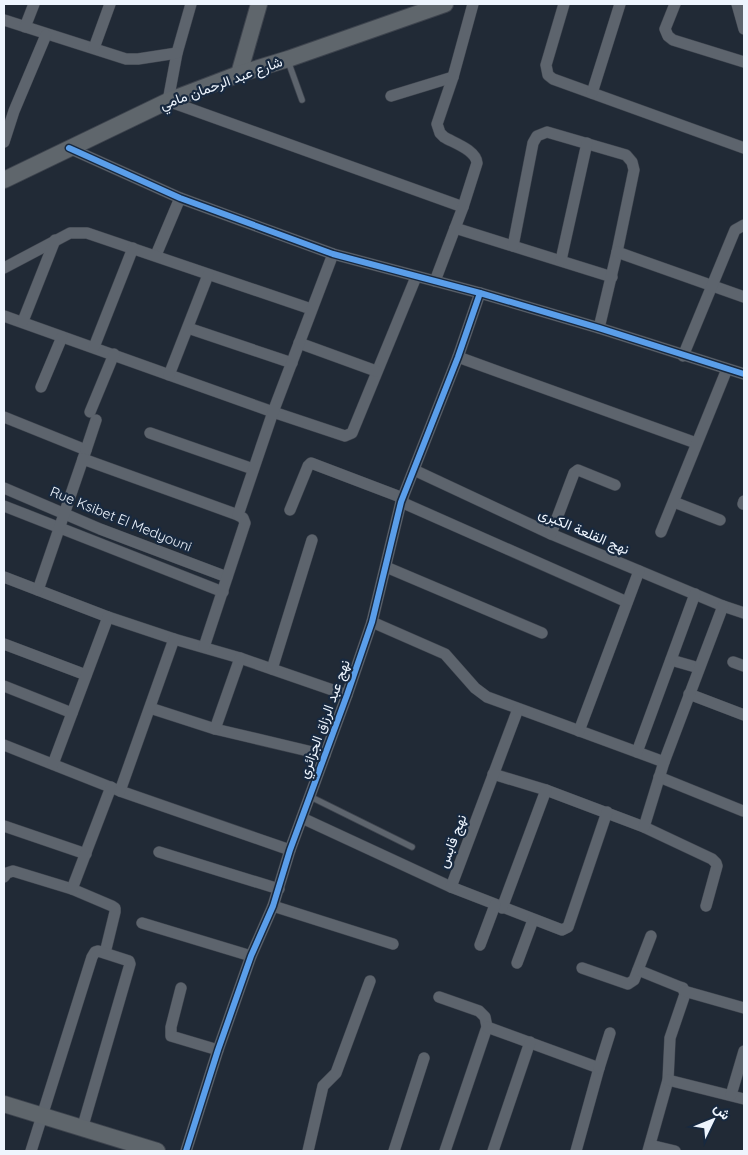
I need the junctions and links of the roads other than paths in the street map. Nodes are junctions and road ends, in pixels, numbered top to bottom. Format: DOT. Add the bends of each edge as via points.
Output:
graph roads {
  1 [pos="34,4"];
  2 [pos="110,4"];
  3 [pos="191,4"];
  4 [pos="260,4"];
  5 [pos="445,4"];
  6 [pos="473,4"];
  7 [pos="564,4"];
  8 [pos="620,4"];
  9 [pos="675,4"];
  10 [pos="737,4"];
  11 [pos="4,20"];
  12 [pos="25,27"];
  13 [pos="744,28"];
  14 [pos="46,35"];
  15 [pos="94,48"];
  16 [pos="177,53"];
  17 [pos="288,59"];
  18 [pos="744,62"];
  19 [pos="239,74"];
  20 [pos="453,77"];
  21 [pos="592,93"];
  22 [pos="391,96"];
  23 [pos="302,100"];
  24 [pos="168,101"];
  25 [pos="9,109"];
  26 [pos="4,142"];
  27 [pos="587,143"];
  28 [pos="69,148"];
  29 [pos="744,148"];
  30 [pos="4,180"];
  31 [pos="180,198"];
  32 [pos="463,207"];
  33 [pos="744,225"];
  34 [pos="455,228"];
  35 [pos="55,240"];
  36 [pos="513,246"];
  37 [pos="133,248"];
  38 [pos="617,252"];
  39 [pos="332,254"];
  40 [pos="156,255"];
  41 [pos="561,260"];
  42 [pos="4,268"];
  43 [pos="208,275"];
  44 [pos="416,277"];
  45 [pos="612,277"];
  46 [pos="435,282"];
  47 [pos="712,284"];
  48 [pos="480,293"];
  49 [pos="744,297"];
  50 [pos="311,309"];
  51 [pos="5,320"];
  52 [pos="23,322"];
  53 [pos="188,328"];
  54 [pos="599,328"];
  55 [pos="62,337"];
  56 [pos="299,343"];
  57 [pos="94,347"];
  58 [pos="114,354"];
  59 [pos="683,356"];
  60 [pos="458,357"];
  61 [pos="292,363"];
  62 [pos="727,369"];
  63 [pos="376,371"];
  64 [pos="744,374"];
  65 [pos="169,375"];
  66 [pos="41,388"];
  67 [pos="273,412"];
  68 [pos="4,417"];
  69 [pos="150,433"];
  70 [pos="696,443"];
  71 [pos="84,454"];
  72 [pos="253,470"];
  73 [pos="414,470"];
  74 [pos="615,485"];
  75 [pos="4,488"];
  76 [pos="402,500"];
  77 [pos="674,502"];
  78 [pos="4,506"];
  79 [pos="290,510"];
  80 [pos="65,513"];
  81 [pos="238,515"];
  82 [pos="720,520"];
  83 [pos="60,528"];
  84 [pos="661,532"];
  85 [pos="551,534"];
  86 [pos="312,540"];
  87 [pos="386,567"];
  88 [pos="639,571"];
  89 [pos="4,577"];
  90 [pos="227,577"];
  91 [pos="38,590"];
  92 [pos="223,592"];
  93 [pos="695,594"];
  94 [pos="627,602"];
  95 [pos="723,606"];
  96 [pos="744,613"];
  97 [pos="108,618"];
  98 [pos="372,622"];
  99 [pos="542,633"];
  100 [pos="174,639"];
  101 [pos="4,644"];
  102 [pos="204,647"];
  103 [pos="240,658"];
  104 [pos="671,660"];
  105 [pos="699,668"];
  106 [pos="272,670"];
  107 [pos="86,676"];
  108 [pos="4,686"];
  109 [pos="347,694"];
  110 [pos="689,694"];
  111 [pos="150,708"];
  112 [pos="518,709"];
  113 [pos="72,713"];
  114 [pos="744,715"];
  115 [pos="215,729"];
  116 [pos="579,731"];
  117 [pos="4,745"];
  118 [pos="637,752"];
  119 [pos="325,754"];
  120 [pos="664,762"];
  121 [pos="53,764"];
  122 [pos="493,774"];
  123 [pos="659,777"];
  124 [pos="116,789"];
  125 [pos="546,790"];
  126 [pos="310,796"];
  127 [pos="743,811"];
  128 [pos="607,812"];
  129 [pos="302,818"];
  130 [pos="4,826"];
  131 [pos="644,827"];
  132 [pos="412,847"];
  133 [pos="290,850"];
  134 [pos="159,852"];
  135 [pos="86,854"];
  136 [pos="4,877"];
  137 [pos="451,887"];
  138 [pos="72,889"];
  139 [pos="279,889"];
  140 [pos="273,906"];
  141 [pos="706,906"];
  142 [pos="499,907"];
  143 [pos="533,920"];
  144 [pos="142,923"];
  145 [pos="651,936"];
  146 [pos="393,944"];
  147 [pos="480,945"];
  148 [pos="105,953"];
  149 [pos="251,956"];
  150 [pos="517,964"];
  151 [pos="582,968"];
  152 [pos="638,970"];
  153 [pos="370,981"];
  154 [pos="181,988"];
  155 [pos="684,992"];
  156 [pos="439,997"];
  157 [pos="744,1008"];
  158 [pos="487,1028"];
  159 [pos="610,1033"];
  160 [pos="530,1042"];
  161 [pos="218,1050"];
  162 [pos="744,1050"];
  163 [pos="424,1058"];
  164 [pos="599,1068"];
  165 [pos="668,1080"];
  166 [pos="731,1095"];
  167 [pos="744,1099"];
  168 [pos="4,1104"];
  169 [pos="42,1117"];
  170 [pos="82,1129"];
  171 [pos="133,1148"];
  172 [pos="649,1148"];
  173 [pos="31,1151"];
  174 [pos="157,1151"];
  175 [pos="186,1151"];
  176 [pos="308,1151"];
  177 [pos="394,1151"];
  178 [pos="445,1151"];
  179 [pos="493,1151"];
  180 [pos="576,1151"];
  181 [pos="676,1151"];
  1 -- 12 [label="street"];
  2 -- 15 [label="street"];
  3 -- 16 [label="street"];
  4 -- 19 [label="street"];
  5 -- 17 [label="street, شارع عبد الرحمان مامي"];
  6 -- 20 [label="street"];
  7 -- 21 [label="street" via="546,71 553,79"];
  8 -- 21 [label="street"];
  9 -- 18 [label="street" via="665,29 668,36"];
  10 -- 13 [label="street"];
  11 -- 12 [label="street"];
  12 -- 14 [label="street"];
  14 -- 15 [label="street"];
  14 -- 25 [label="street"];
  15 -- 16 [label="street" via="131,59"];
  16 -- 24 [label="street"];
  17 -- 19 [label="street, شارع عبد الرحمان مامي"];
  17 -- 23 [label="lane"];
  19 -- 24 [label="street, شارع عبد الرحمان مامي"];
  20 -- 22 [label="street"];
  20 -- 32 [label="street" via="437,124 444,137 477,159"];
  21 -- 29 [label="street"];
  24 -- 28 [label="street, شارع عبد الرحمان مامي"];
  24 -- 32 [label="street"];
  25 -- 26 [label="street"];
  27 -- 36 [label="street" via="547,132 537,136"];
  27 -- 38 [label="street" via="626,155 632,162 634,170"];
  27 -- 41 [label="street"];
  28 -- 30 [label="street, شارع عبد الرحمان مامي"];
  28 -- 31 [label="street"];
  31 -- 39 [label="street"];
  31 -- 40 [label="street"];
  32 -- 34 [label="street"];
  33 -- 47 [label="street" via="735,230"];
  34 -- 36 [label="street"];
  34 -- 46 [label="street"];
  35 -- 37 [label="street" via="70,234 87,233"];
  35 -- 42 [label="street"];
  35 -- 52 [label="street"];
  36 -- 41 [label="street"];
  37 -- 40 [label="street"];
  37 -- 57 [label="street"];
  38 -- 45 [label="street"];
  38 -- 47 [label="street"];
  39 -- 44 [label="street"];
  39 -- 50 [label="street"];
  40 -- 43 [label="street"];
  41 -- 45 [label="street"];
  43 -- 50 [label="street"];
  43 -- 53 [label="street"];
  44 -- 46 [label="street"];
  44 -- 63 [label="street"];
  45 -- 54 [label="street"];
  46 -- 48 [label="street"];
  47 -- 49 [label="street"];
  47 -- 59 [label="street"];
  48 -- 54 [label="street"];
  48 -- 60 [label="street, نهج عبد الرزاق الجزائري"];
  50 -- 56 [label="street"];
  51 -- 52 [label="street"];
  52 -- 55 [label="street"];
  53 -- 61 [label="street"];
  53 -- 65 [label="street"];
  54 -- 59 [label="street"];
  55 -- 57 [label="street"];
  55 -- 66 [label="street"];
  56 -- 61 [label="street"];
  56 -- 63 [label="street"];
  57 -- 58 [label="street"];
  58 -- 65 [label="street"];
  58 -- 71 [label="street"];
  59 -- 62 [label="street"];
  60 -- 70 [label="street"];
  60 -- 73 [label="street, نهج عبد الرزاق الجزائري"];
  61 -- 67 [label="street"];
  62 -- 64 [label="street"];
  62 -- 70 [label="street"];
  63 -- 67 [label="street" via="350,434 342,436"];
  65 -- 67 [label="street"];
  67 -- 72 [label="street"];
  68 -- 71 [label="street"];
  69 -- 72 [label="street"];
  70 -- 77 [label="street"];
  71 -- 80 [label="street"];
  71 -- 81 [label="street"];
  72 -- 81 [label="street"];
  73 -- 76 [label="street, نهج عبد الرزاق الجزائري"];
  73 -- 85 [label="street, نهج القلعة الكبرى"];
  74 -- 85 [label="street" via="578,470 574,473"];
  75 -- 80 [label="street, Rue Ksibet El Medyouni"];
  76 -- 79 [label="street" via="311,463"];
  76 -- 87 [label="street, نهج عبد الرزاق الجزائري"];
  76 -- 94 [label="street"];
  77 -- 82 [label="street"];
  77 -- 84 [label="street"];
  78 -- 83 [label="street"];
  80 -- 83 [label="street"];
  80 -- 90 [label="street, Rue Ksibet El Medyouni"];
  81 -- 90 [label="street" via="246,523"];
  83 -- 91 [label="street"];
  83 -- 92 [label="street"];
  85 -- 88 [label="street, نهج القلعة الكبرى"];
  86 -- 106 [label="street"];
  87 -- 98 [label="street, نهج عبد الرزاق الجزائري"];
  87 -- 99 [label="street"];
  88 -- 93 [label="street, نهج القلعة الكبرى"];
  88 -- 94 [label="street"];
  89 -- 91 [label="street"];
  90 -- 92 [label="street"];
  91 -- 97 [label="street"];
  92 -- 102 [label="street"];
  93 -- 95 [label="street, نهج القلعة الكبرى"];
  93 -- 104 [label="street"];
  94 -- 116 [label="street"];
  95 -- 96 [label="street, نهج القلعة الكبرى"];
  95 -- 105 [label="street"];
  97 -- 100 [label="street"];
  97 -- 107 [label="street"];
  98 -- 109 [label="street, نهج عبد الرزاق الجزائري"];
  98 -- 112 [label="street" via="444,654 481,694"];
  100 -- 102 [label="street"];
  100 -- 111 [label="street"];
  101 -- 107 [label="street"];
  102 -- 103 [label="street"];
  103 -- 106 [label="street"];
  103 -- 115 [label="street"];
  104 -- 105 [label="street"];
  104 -- 118 [label="street"];
  105 -- 110 [label="street"];
  106 -- 109 [label="street"];
  107 -- 113 [label="street"];
  108 -- 113 [label="street"];
  109 -- 119 [label="street, نهج عبد الرزاق الجزائري"];
  110 -- 114 [label="street"];
  110 -- 120 [label="street"];
  111 -- 115 [label="street"];
  111 -- 124 [label="street"];
  112 -- 116 [label="street"];
  112 -- 122 [label="street, نهج قابس"];
  113 -- 121 [label="street"];
  115 -- 119 [label="street"];
  116 -- 118 [label="street"];
  117 -- 121 [label="street"];
  118 -- 120 [label="street"];
  119 -- 126 [label="street, نهج عبد الرزاق الجزائري"];
  120 -- 123 [label="street"];
  121 -- 124 [label="street"];
  122 -- 125 [label="street"];
  122 -- 137 [label="street, نهج قابس"];
  123 -- 127 [label="street"];
  123 -- 131 [label="street"];
  124 -- 133 [label="street"];
  124 -- 135 [label="street"];
  125 -- 128 [label="street"];
  125 -- 142 [label="street"];
  126 -- 129 [label="street, نهج عبد الرزاق الجزائري"];
  126 -- 132 [label="lane"];
  128 -- 131 [label="street"];
  128 -- 143 [label="street" via="568,927 558,930"];
  129 -- 133 [label="street, نهج عبد الرزاق الجزائري"];
  129 -- 137 [label="street, نهج قابس"];
  130 -- 135 [label="street"];
  131 -- 141 [label="street" via="716,863"];
  133 -- 139 [label="street, نهج عبد الرزاق الجزائري"];
  134 -- 139 [label="street"];
  135 -- 138 [label="street"];
  136 -- 138 [label="street" via="13,871"];
  137 -- 142 [label="street"];
  138 -- 148 [label="street" via="115,908"];
  139 -- 140 [label="street, نهج عبد الرزاق الجزائري"];
  140 -- 146 [label="street"];
  140 -- 149 [label="street, نهج عبد الرزاق الجزائري"];
  142 -- 143 [label="street"];
  142 -- 147 [label="street"];
  143 -- 150 [label="street"];
  144 -- 149 [label="street"];
  145 -- 152 [label="street"];
  148 -- 169 [label="street" via="94,952 92,957"];
  148 -- 170 [label="street" via="130,964"];
  149 -- 161 [label="street, نهج عبد الرزاق الجزائري"];
  151 -- 152 [label="street" via="628,984 633,982"];
  152 -- 155 [label="street" via="680,987"];
  153 -- 176 [label="street" via="336,1073 323,1086"];
  154 -- 161 [label="street" via="170,1027 171,1036"];
  155 -- 157 [label="street"];
  155 -- 165 [label="street" via="670,1038"];
  156 -- 158 [label="street" via="479,1011 485,1017"];
  158 -- 160 [label="street"];
  158 -- 178 [label="street"];
  159 -- 164 [label="street"];
  160 -- 164 [label="street"];
  160 -- 179 [label="street"];
  161 -- 175 [label="street, نهج عبد الرزاق الجزائري"];
  162 -- 166 [label="street"];
  163 -- 177 [label="street"];
  164 -- 180 [label="street"];
  165 -- 166 [label="street"];
  165 -- 172 [label="street"];
  166 -- 167 [label="street"];
  168 -- 169 [label="street"];
  169 -- 170 [label="street"];
  169 -- 173 [label="street"];
  170 -- 171 [label="street"];
  171 -- 174 [label="street"];
  172 -- 181 [label="street"];
}
